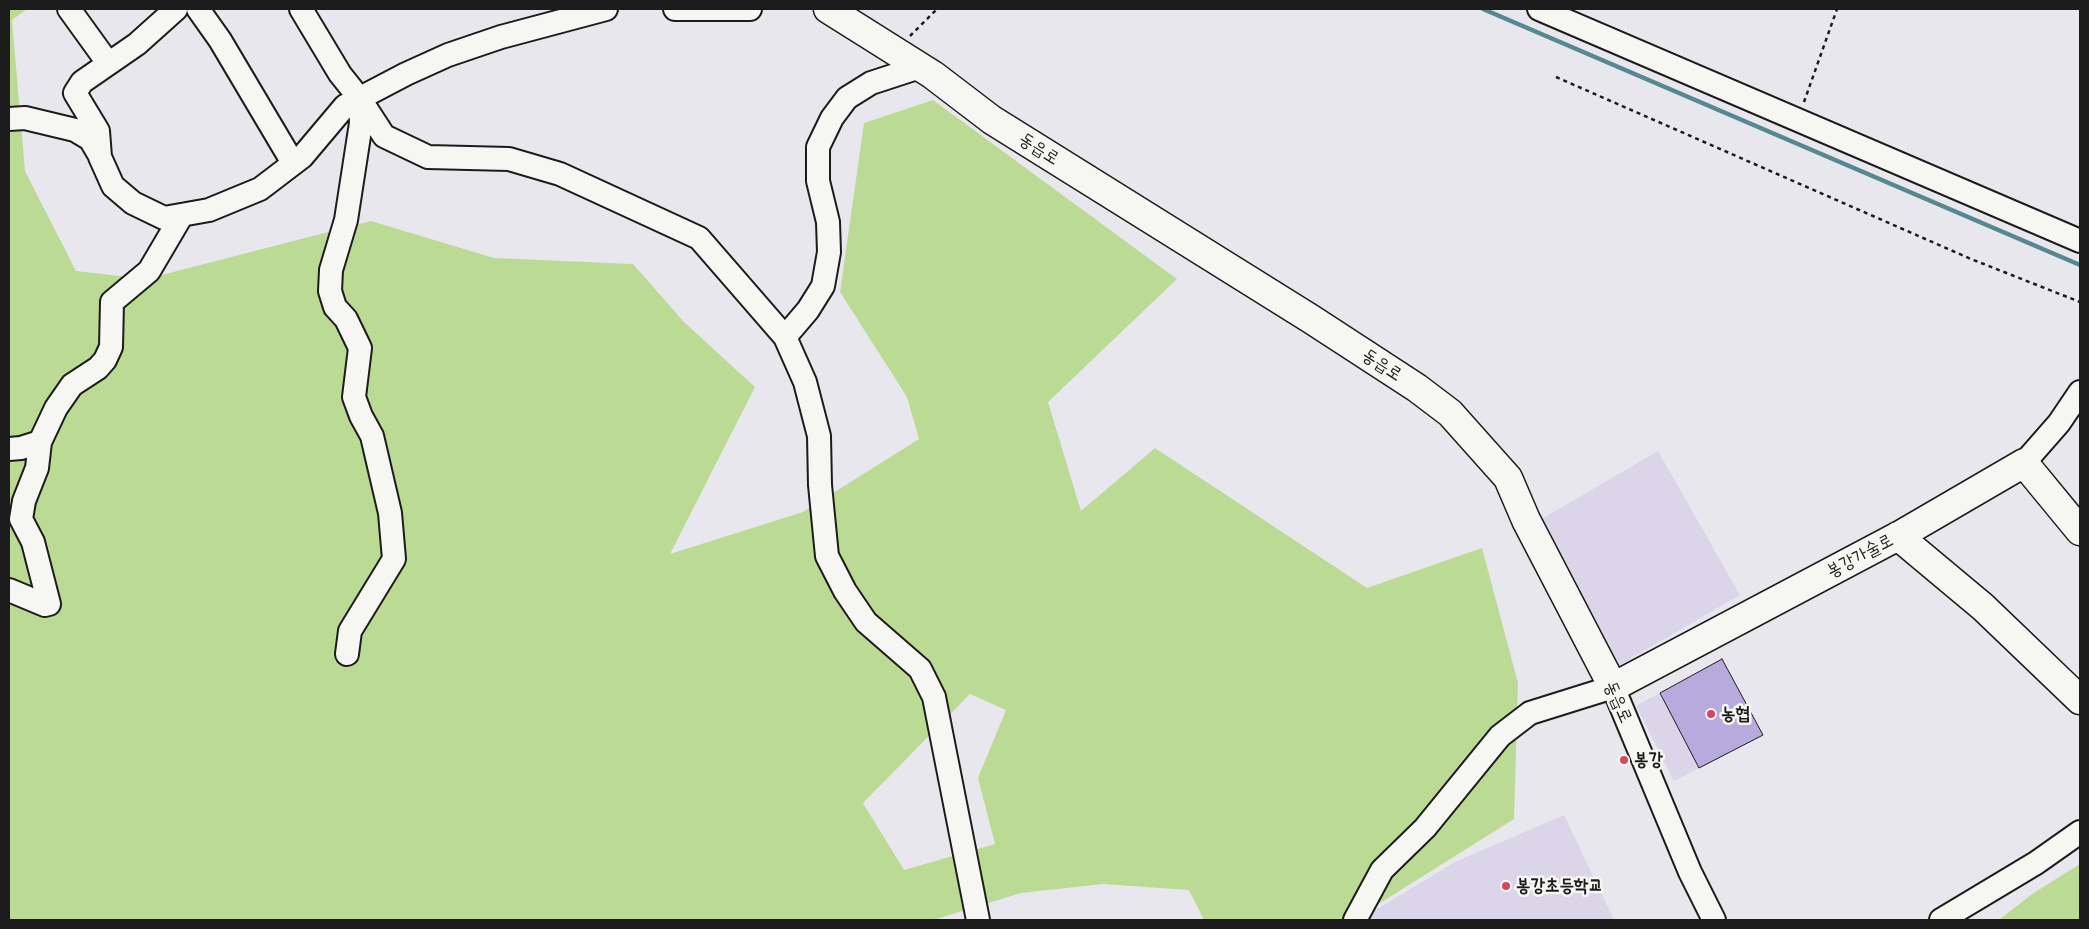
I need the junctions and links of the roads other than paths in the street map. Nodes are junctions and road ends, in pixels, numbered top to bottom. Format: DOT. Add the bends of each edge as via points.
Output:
graph roads {
  1 [pos="69,9"];
  2 [pos="176,9"];
  3 [pos="198,9"];
  4 [pos="301,9"];
  5 [pos="606,9"];
  6 [pos="675,9"];
  7 [pos="750,9"];
  8 [pos="828,9"];
  9 [pos="1539,9"];
  10 [pos="108,63"];
  11 [pos="920,66"];
  12 [pos="360,99"];
  13 [pos="9,119"];
  14 [pos="100,156"];
  15 [pos="293,163"];
  16 [pos="182,215"];
  17 [pos="2080,241"];
  18 [pos="785,337"];
  19 [pos="2080,392"];
  20 [pos="40,442"];
  21 [pos="9,449"];
  22 [pos="2024,463"];
  23 [pos="2080,531"];
  24 [pos="1898,536"];
  25 [pos="9,590"];
  26 [pos="347,654"];
  27 [pos="1613,687"];
  28 [pos="2080,700"];
  29 [pos="2080,832"];
  30 [pos="978,920"];
  31 [pos="1355,920"];
  32 [pos="1714,920"];
  33 [pos="1941,920"];
  1 -- 10 [label="street"];
  2 -- 10 [label="street" via="137,44"];
  3 -- 15 [label="street"];
  4 -- 12 [label="street" via="340,74"];
  5 -- 12 [label="street" via="448,54"];
  6 -- 7 [label="street"];
  8 -- 11 [label="main road, 동읍로"];
  9 -- 17 [label="street"];
  10 -- 14 [label="street" via="82,82 75,92 98,131"];
  11 -- 18 [label="street" via="871,83 847,98 832,118 818,147 818,181 829,252 823,286"];
  11 -- 27 [label="main road, 동읍로" via="992,120 1311,319 1450,413 1508,478 1526,520"];
  12 -- 15 [label="street" via="345,106 302,157"];
  12 -- 18 [label="street" via="384,136 428,157 509,159 560,174 699,238"];
  12 -- 26 [label="street" via="361,122 346,220 331,270 330,291 334,307 346,319 360,348 354,397 360,416 372,436 390,513 394,559 350,631"];
  13 -- 14 [label="street" via="25,118 75,130 93,142"];
  14 -- 16 [label="street" via="112,186 132,203 164,218"];
  15 -- 16 [label="street" via="260,189 210,210"];
  16 -- 20 [label="street" via="149,271 112,302 111,347 105,360 72,385 56,408"];
  18 -- 30 [label="street" via="805,382 819,436 827,556 866,622 920,669 934,697"];
  19 -- 22 [label="street, 봉강가술로" via="2059,423"];
  20 -- 21 [label="street"];
  20 -- 25 [label="street" via="37,468 24,501 21,519 33,542 49,604 44,605"];
  22 -- 23 [label="main road"];
  22 -- 24 [label="main road, 봉강가술로"];
  24 -- 27 [label="main road, 봉강가술로"];
  24 -- 28 [label="main road" via="1983,607"];
  27 -- 31 [label="street" via="1530,713 1500,736 1425,828 1382,870"];
  27 -- 32 [label="street, 동읍로" via="1690,872"];
  29 -- 33 [label="street" via="2036,863"];
}
